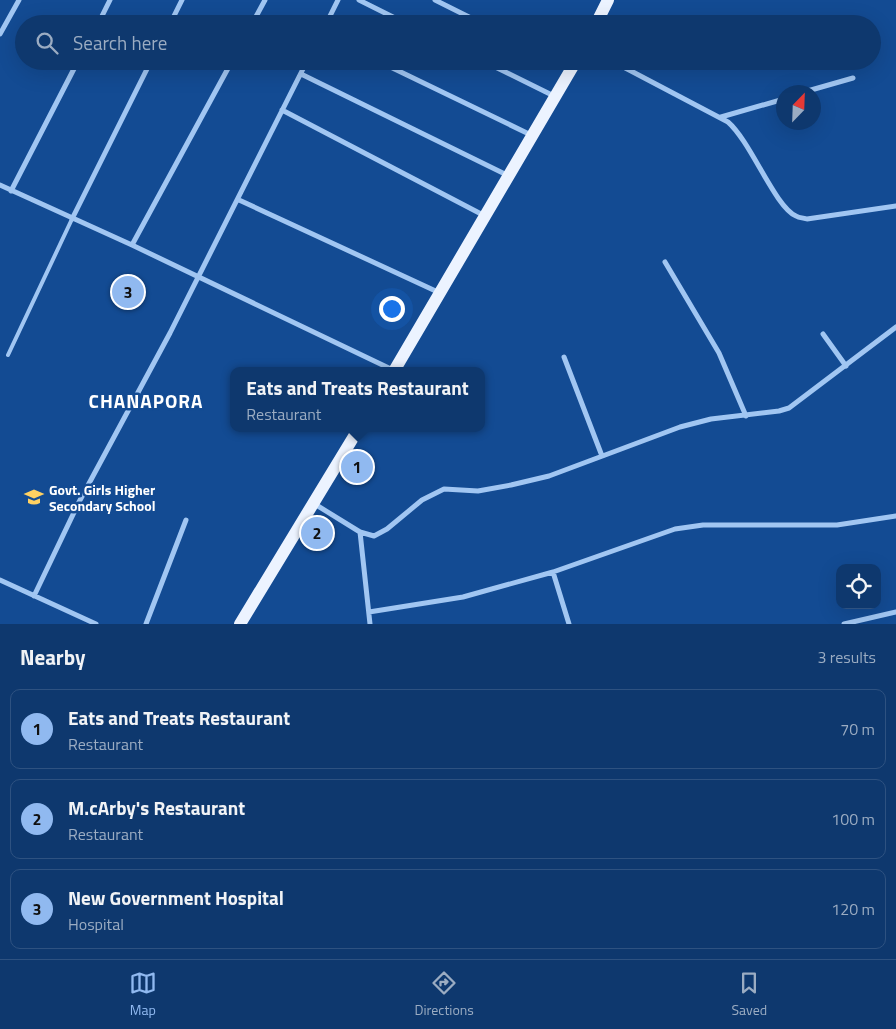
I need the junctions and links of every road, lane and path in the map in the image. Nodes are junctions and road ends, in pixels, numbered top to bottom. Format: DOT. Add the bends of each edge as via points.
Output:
graph roads {
  1 [pos="110,0"];
  2 [pos="182,0"];
  3 [pos="265,0"];
  4 [pos="338,0"];
  5 [pos="358,0"];
  6 [pos="435,0"];
  7 [pos="608,0"];
  8 [pos="17,1"];
  9 [pos="102,15"];
  10 [pos="174,15"];
  11 [pos="257,15"];
  12 [pos="330,15"];
  13 [pos="389,15"];
  14 [pos="465,15"];
  15 [pos="600,15"];
  16 [pos="0,34"];
  17 [pos="73,70"];
  18 [pos="146,70"];
  19 [pos="227,70"];
  20 [pos="303,70"];
  21 [pos="397,70"];
  22 [pos="501,70"];
  23 [pos="571,70"];
  24 [pos="629,70"];
  25 [pos="301,74"];
  26 [pos="853,78"];
  27 [pos="821,87"];
  28 [pos="556,97"];
  29 [pos="776,101"];
  30 [pos="282,110"];
  31 [pos="720,117"];
  32 [pos="533,136"];
  33 [pos="509,176"];
  34 [pos="0,185"];
  35 [pos="11,191"];
  36 [pos="239,200"];
  37 [pos="896,206"];
  38 [pos="485,216"];
  39 [pos="72,219"];
  40 [pos="132,245"];
  41 [pos="665,262"];
  42 [pos="198,277"];
  43 [pos="440,293"];
  44 [pos="896,327"];
  45 [pos="823,334"];
  46 [pos="8,355"];
  47 [pos="564,357"];
  48 [pos="846,366"];
  49 [pos="386,367"];
  50 [pos="396,367"];
  51 [pos="746,416"];
  52 [pos="356,432"];
  53 [pos="602,456"];
  54 [pos="313,502"];
  55 [pos="896,516"];
  56 [pos="186,520"];
  57 [pos="360,532"];
  58 [pos="553,572"];
  59 [pos="0,580"];
  60 [pos="34,596"];
  61 [pos="369,612"];
  62 [pos="896,612"];
  63 [pos="96,624"];
  64 [pos="146,624"];
  65 [pos="240,624"];
  66 [pos="370,624"];
  67 [pos="570,624"];
  68 [pos="844,624"];
  1 -- 9 [label="street"];
  2 -- 10 [label="street"];
  3 -- 11 [label="street"];
  4 -- 12 [label="street"];
  5 -- 13 [label="street"];
  6 -- 14 [label="street"];
  7 -- 15 [label="main road"];
  8 -- 16 [label="street"];
  17 -- 35 [label="street"];
  18 -- 39 [label="street"];
  19 -- 40 [label="street"];
  20 -- 25 [label="street"];
  21 -- 32 [label="street"];
  22 -- 28 [label="street"];
  23 -- 28 [label="main road"];
  24 -- 31 [label="street"];
  25 -- 30 [label="street"];
  25 -- 33 [label="street"];
  26 -- 27 [label="street"];
  28 -- 32 [label="main road"];
  29 -- 31 [label="street"];
  30 -- 36 [label="street"];
  30 -- 38 [label="street"];
  31 -- 37 [label="street" via="739,131 781,202 796,216 807,219"];
  32 -- 33 [label="main road"];
  33 -- 38 [label="main road"];
  34 -- 35 [label="street"];
  35 -- 39 [label="street"];
  36 -- 42 [label="street"];
  36 -- 43 [label="street"];
  38 -- 43 [label="main road"];
  39 -- 40 [label="street"];
  39 -- 46 [label="lane"];
  40 -- 42 [label="street"];
  41 -- 51 [label="street" via="719,353"];
  42 -- 49 [label="street"];
  42 -- 60 [label="street" via="79,502"];
  43 -- 50 [label="main road"];
  44 -- 48 [label="street"];
  45 -- 48 [label="street"];
  47 -- 53 [label="street"];
  48 -- 51 [label="street" via="789,408"];
  51 -- 53 [label="street" via="711,419 680,427"];
  52 -- 54 [label="main road"];
  53 -- 57 [label="street" via="549,476 496,488 478,491 444,489 422,500 380,533 374,536"];
  54 -- 57 [label="street"];
  54 -- 65 [label="main road"];
  55 -- 58 [label="street" via="837,525 691,526 662,533"];
  56 -- 64 [label="street"];
  57 -- 61 [label="street"];
  58 -- 61 [label="street" via="462,597"];
  58 -- 67 [label="street"];
  59 -- 60 [label="street"];
  60 -- 63 [label="street"];
  61 -- 66 [label="street"];
  62 -- 68 [label="street"];
}
